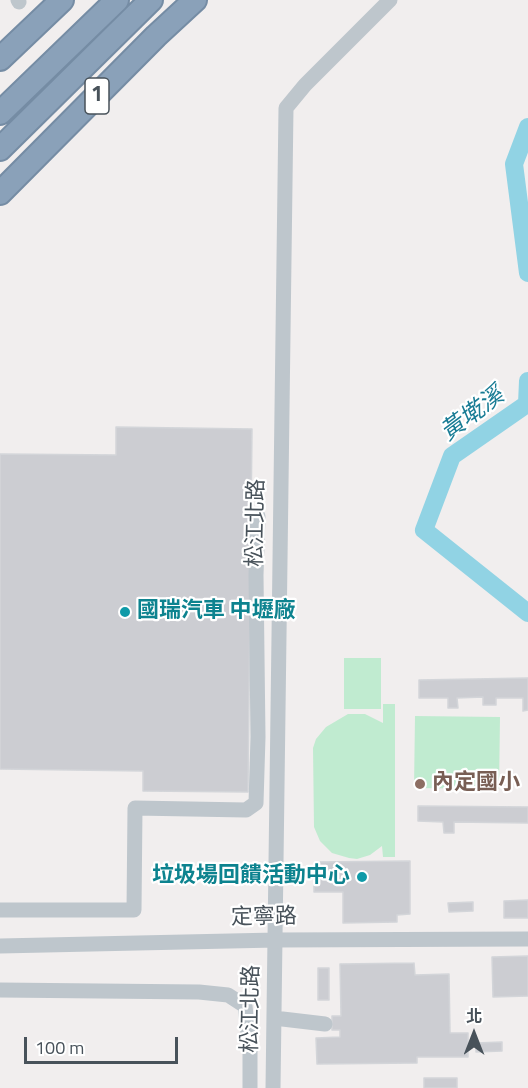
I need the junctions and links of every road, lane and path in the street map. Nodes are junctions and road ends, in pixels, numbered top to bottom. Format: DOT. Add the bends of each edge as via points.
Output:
graph roads {
  1 [pos="62,0"];
  2 [pos="117,0"];
  3 [pos="151,0"];
  4 [pos="187,0"];
  5 [pos="195,0"];
  6 [pos="390,0"];
  7 [pos="0,59"];
  8 [pos="0,113"];
  9 [pos="0,149"];
  10 [pos="0,182"];
  11 [pos="0,193"];
  12 [pos="258,516"];
  13 [pos="0,910"];
  14 [pos="528,939"];
  15 [pos="276,940"];
  16 [pos="0,946"];
  17 [pos="0,990"];
  18 [pos="274,1018"];
  19 [pos="325,1024"];
  20 [pos="250,1088"];
  21 [pos="273,1088"];
  1 -- 7 [label="highway"];
  2 -- 8 [label="highway"];
  3 -- 9 [label="highway, 1"];
  4 -- 10 [label="street"];
  5 -- 11 [label="highway, 1"];
  6 -- 15 [label="street, 松江北路" via="286,108"];
  12 -- 13 [label="street" via="256,803 246,810 135,808 134,910"];
  14 -- 15 [label="street, 定寧路"];
  15 -- 16 [label="street, 定寧路"];
  15 -- 18 [label="street, 松江北路"];
  17 -- 20 [label="street" via="228,995 245,1006"];
  18 -- 19 [label="street"];
  18 -- 21 [label="street, 松江北路"];
}
